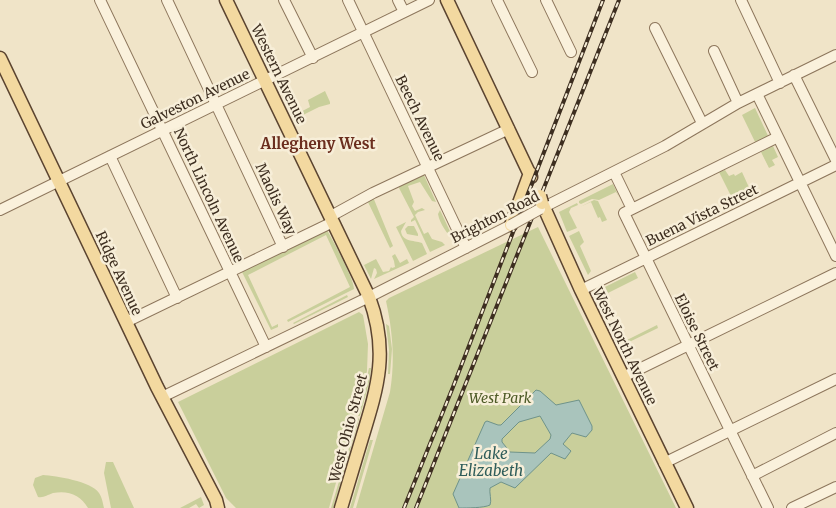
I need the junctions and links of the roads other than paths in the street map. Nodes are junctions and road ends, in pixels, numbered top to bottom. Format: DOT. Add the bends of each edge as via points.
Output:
graph roads {
  1 [pos="100,0"];
  2 [pos="167,0"];
  3 [pos="226,0"];
  4 [pos="284,0"];
  5 [pos="348,0"];
  6 [pos="398,0"];
  7 [pos="429,0"];
  8 [pos="447,0"];
  9 [pos="497,0"];
  10 [pos="546,0"];
  11 [pos="741,0"];
  12 [pos="404,12"];
  13 [pos="655,28"];
  14 [pos="364,32"];
  15 [pos="714,51"];
  16 [pos="571,52"];
  17 [pos="836,55"];
  18 [pos="0,58"];
  19 [pos="313,58"];
  20 [pos="532,72"];
  21 [pos="4,74"];
  22 [pos="794,75"];
  23 [pos="265,80"];
  24 [pos="780,82"];
  25 [pos="757,94"];
  26 [pos="738,103"];
  27 [pos="217,104"];
  28 [pos="702,123"];
  29 [pos="508,129"];
  30 [pos="163,130"];
  31 [pos="778,137"];
  32 [pos="110,156"];
  33 [pos="836,160"];
  34 [pos="836,165"];
  35 [pos="428,168"];
  36 [pos="614,172"];
  37 [pos="59,182"];
  38 [pos="800,182"];
  39 [pos="542,204"];
  40 [pos="632,209"];
  41 [pos="0,210"];
  42 [pos="332,219"];
  43 [pos="509,225"];
  44 [pos="283,247"];
  45 [pos="466,248"];
  46 [pos="836,256"];
  47 [pos="646,258"];
  48 [pos="230,272"];
  49 [pos="836,273"];
  50 [pos="581,290"];
  51 [pos="369,297"];
  52 [pos="177,298"];
  53 [pos="126,322"];
  54 [pos="688,345"];
  55 [pos="266,347"];
  56 [pos="623,377"];
  57 [pos="836,379"];
  58 [pos="162,398"];
  59 [pos="730,431"];
  60 [pos="836,434"];
  61 [pos="664,463"];
  62 [pos="752,476"];
  63 [pos="836,487"];
  64 [pos="219,505"];
  65 [pos="341,508"];
  66 [pos="687,508"];
  67 [pos="768,508"];
  68 [pos="792,508"];
  1 -- 30 [label="street, North Lincoln Avenue"];
  2 -- 27 [label="street, Maolis Way"];
  3 -- 23 [label="main road, Western Avenue"];
  4 -- 19 [label="street"];
  5 -- 14 [label="street, Beech Avenue"];
  6 -- 12 [label="street"];
  7 -- 12 [label="street, Galveston Avenue"];
  8 -- 29 [label="main road"];
  9 -- 20 [label="street"];
  10 -- 16 [label="street"];
  11 -- 24 [label="street"];
  12 -- 14 [label="street, Galveston Avenue"];
  13 -- 28 [label="street"];
  14 -- 19 [label="street, Galveston Avenue"];
  14 -- 35 [label="street, Beech Avenue"];
  15 -- 26 [label="street"];
  17 -- 22 [label="street, Brighton Road"];
  18 -- 21 [label="main road, Ridge Avenue"];
  19 -- 23 [label="street, Galveston Avenue"];
  21 -- 37 [label="main road, Ridge Avenue"];
  22 -- 24 [label="street, Brighton Road"];
  22 -- 33 [label="street"];
  23 -- 27 [label="street, Galveston Avenue"];
  23 -- 42 [label="main road, Western Avenue"];
  24 -- 25 [label="street, Brighton Road"];
  25 -- 26 [label="street, Brighton Road"];
  25 -- 31 [label="street"];
  26 -- 28 [label="street, Brighton Road"];
  27 -- 30 [label="street, Galveston Avenue"];
  27 -- 44 [label="street, Maolis Way"];
  28 -- 36 [label="street, Brighton Road"];
  29 -- 35 [label="street"];
  29 -- 43 [label="main road" via="530,175"];
  30 -- 32 [label="street, Galveston Avenue"];
  30 -- 48 [label="street, North Lincoln Avenue"];
  31 -- 38 [label="street"];
  31 -- 40 [label="street"];
  32 -- 37 [label="street, Galveston Avenue"];
  32 -- 52 [label="street"];
  34 -- 38 [label="street, Buena Vista Street"];
  35 -- 42 [label="street" via="373,193"];
  35 -- 45 [label="street, Beech Avenue"];
  36 -- 39 [label="street, Brighton Road"];
  36 -- 40 [label="street, Eloise Street"];
  37 -- 41 [label="street, Galveston Avenue"];
  37 -- 53 [label="main road, Ridge Avenue"];
  38 -- 46 [label="street"];
  38 -- 47 [label="street, Buena Vista Street"];
  39 -- 43 [label="street, Brighton Road, bridge"];
  39 -- 50 [label="main road, West North Avenue"];
  40 -- 47 [label="street, Eloise Street" via="624,213"];
  42 -- 44 [label="street"];
  42 -- 51 [label="main road, Western Avenue"];
  43 -- 45 [label="street, Brighton Road"];
  44 -- 48 [label="street"];
  45 -- 51 [label="street, Brighton Road"];
  47 -- 50 [label="street, Buena Vista Street"];
  47 -- 54 [label="street, Eloise Street"];
  48 -- 52 [label="street"];
  48 -- 55 [label="street, North Lincoln Avenue"];
  49 -- 54 [label="street"];
  50 -- 56 [label="main road, West North Avenue"];
  51 -- 55 [label="street, Brighton Road"];
  51 -- 65 [label="main road, West Ohio Street" via="379,335 380,372"];
  52 -- 53 [label="street"];
  53 -- 58 [label="main road, Ridge Avenue"];
  54 -- 56 [label="street"];
  54 -- 59 [label="street, Eloise Street"];
  55 -- 58 [label="street, Brighton Road"];
  56 -- 61 [label="main road, West North Avenue"];
  57 -- 59 [label="street"];
  58 -- 64 [label="main road, Ridge Avenue"];
  59 -- 61 [label="street"];
  59 -- 62 [label="street, Eloise Street"];
  60 -- 62 [label="street"];
  61 -- 66 [label="main road, West North Avenue"];
  62 -- 67 [label="street, Eloise Street"];
  63 -- 68 [label="street"];
}
